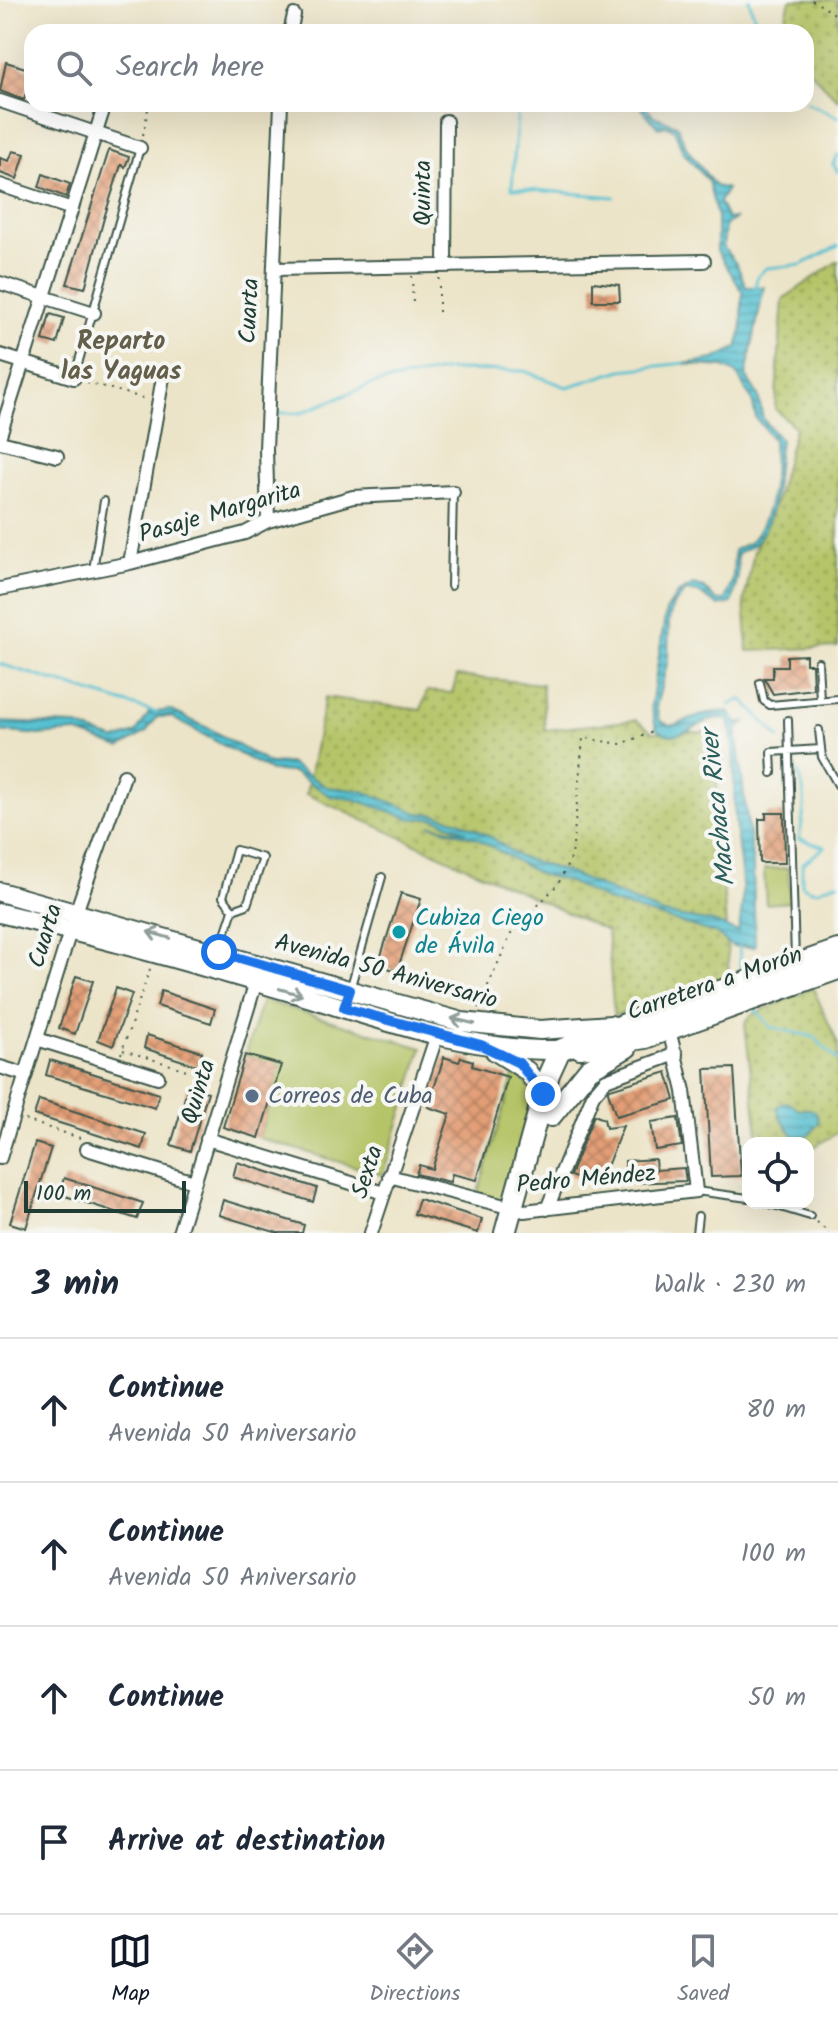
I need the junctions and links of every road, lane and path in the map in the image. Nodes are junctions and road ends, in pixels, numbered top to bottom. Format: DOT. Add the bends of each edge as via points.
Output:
graph roads {
  1 [pos="812,0"];
  2 [pos="294,15"];
  3 [pos="838,16"];
  4 [pos="292,24"];
  5 [pos="0,101"];
  6 [pos="24,109"];
  7 [pos="33,112"];
  8 [pos="103,112"];
  9 [pos="147,112"];
  10 [pos="281,112"];
  11 [pos="446,121"];
  12 [pos="96,133"];
  13 [pos="140,148"];
  14 [pos="0,185"];
  15 [pos="72,209"];
  16 [pos="704,261"];
  17 [pos="412,266"];
  18 [pos="442,266"];
  19 [pos="274,269"];
  20 [pos="0,283"];
  21 [pos="43,297"];
  22 [pos="413,303"];
  23 [pos="94,313"];
  24 [pos="439,313"];
  25 [pos="0,355"];
  26 [pos="23,361"];
  27 [pos="163,377"];
  28 [pos="74,378"];
  29 [pos="158,402"];
  30 [pos="0,435"];
  31 [pos="0,442"];
  32 [pos="57,456"];
  33 [pos="453,492"];
  34 [pos="104,501"];
  35 [pos="268,521"];
  36 [pos="130,563"];
  37 [pos="93,570"];
  38 [pos="451,586"];
  39 [pos="0,589"];
  40 [pos="818,662"];
  41 [pos="760,683"];
  42 [pos="838,699"];
  43 [pos="820,700"];
  44 [pos="788,720"];
  45 [pos="819,730"];
  46 [pos="653,732"];
  47 [pos="821,749"];
  48 [pos="789,751"];
  49 [pos="772,773"];
  50 [pos="124,776"];
  51 [pos="836,776"];
  52 [pos="838,785"];
  53 [pos="382,877"];
  54 [pos="0,892"];
  55 [pos="233,910"];
  56 [pos="76,912"];
  57 [pos="0,913"];
  58 [pos="70,930"];
  59 [pos="838,950"];
  60 [pos="219,952"];
  61 [pos="155,953"];
  62 [pos="838,969"];
  63 [pos="258,973"];
  64 [pos="797,973"];
  65 [pos="744,994"];
  66 [pos="347,999"];
  67 [pos="472,1023"];
  68 [pos="625,1024"];
  69 [pos="540,1030"];
  70 [pos="669,1030"];
  71 [pos="437,1035"];
  72 [pos="645,1038"];
  73 [pos="37,1039"];
  74 [pos="481,1045"];
  75 [pos="123,1050"];
  76 [pos="560,1050"];
  77 [pos="676,1054"];
  78 [pos="118,1065"];
  79 [pos="0,1067"];
  80 [pos="26,1075"];
  81 [pos="158,1077"];
  82 [pos="225,1082"];
  83 [pos="543,1094"];
  84 [pos="13,1116"];
  85 [pos="551,1116"];
  86 [pos="207,1139"];
  87 [pos="87,1149"];
  88 [pos="0,1155"];
  89 [pos="389,1176"];
  90 [pos="194,1182"];
  91 [pos="696,1191"];
  92 [pos="384,1193"];
  93 [pos="742,1197"];
  94 [pos="547,1209"];
  95 [pos="787,1209"];
  96 [pos="518,1211"];
  97 [pos="698,1216"];
  98 [pos="810,1216"];
  99 [pos="180,1231"];
  100 [pos="195,1233"];
  101 [pos="371,1233"];
  102 [pos="505,1233"];
  103 [pos="518,1233"];
  104 [pos="696,1233"];
  105 [pos="829,1233"];
  1 -- 3 [label="path"];
  2 -- 4 [label="street"];
  5 -- 6 [label="street"];
  7 -- 12 [label="street"];
  8 -- 12 [label="street"];
  9 -- 13 [label="path"];
  10 -- 19 [label="street, Cuarta"];
  11 -- 18 [label="street, Quinta"];
  12 -- 13 [label="street"];
  12 -- 15 [label="street"];
  13 -- 23 [label="lane"];
  14 -- 15 [label="street"];
  15 -- 21 [label="street"];
  16 -- 18 [label="street"];
  17 -- 18 [label="street"];
  17 -- 19 [label="street"];
  17 -- 22 [label="path"];
  18 -- 24 [label="path"];
  19 -- 35 [label="street, Cuarta"];
  20 -- 21 [label="street"];
  21 -- 23 [label="street"];
  21 -- 26 [label="street"];
  23 -- 28 [label="lane"];
  25 -- 26 [label="street"];
  26 -- 28 [label="street"];
  26 -- 30 [label="street"];
  27 -- 29 [label="street"];
  28 -- 29 [label="path"];
  29 -- 36 [label="street"];
  31 -- 32 [label="street"];
  33 -- 35 [label="street, Pasaje Margarita" via="353,497"];
  33 -- 38 [label="lane"];
  34 -- 37 [label="lane"];
  35 -- 36 [label="street, Pasaje Margarita" via="245,533"];
  36 -- 37 [label="street, Pasaje Margarita"];
  37 -- 39 [label="street, Pasaje Margarita"];
  40 -- 43 [label="lane"];
  41 -- 43 [label="lane" via="770,705"];
  42 -- 43 [label="lane"];
  44 -- 48 [label="lane"];
  45 -- 47 [label="lane"];
  46 -- 67 [label="path" via="621,744 583,738 572,856 558,884 511,934"];
  47 -- 48 [label="lane"];
  47 -- 51 [label="lane"];
  48 -- 49 [label="lane" via="771,752"];
  48 -- 64 [label="lane"];
  50 -- 56 [label="street, Cuarta"];
  51 -- 52 [label="lane"];
  53 -- 66 [label="lane"];
  54 -- 56 [label="main road, Avenida 50 Aniversario"];
  55 -- 55 [label="lane" via="247,905 263,858 236,850 223,897"];
  55 -- 60 [label="lane"];
  56 -- 58 [label="street, Cuarta"];
  60 -- 56 [label="main road, Avenida 50 Aniversario, one-way"];
  57 -- 58 [label="main road, Avenida 50 Aniversario"];
  58 -- 61 [label="main road, Avenida 50 Aniversario"];
  58 -- 73 [label="street, Cuarta"];
  59 -- 64 [label="main road, Carretera a Morón"];
  60 -- 63 [label="main road, Avenida 50 Aniversario"];
  61 -- 63 [label="main road, Avenida 50 Aniversario"];
  61 -- 75 [label="path"];
  62 -- 64 [label="main road, Carretera a Morón"];
  63 -- 66 [label="main road, Avenida 50 Aniversario"];
  63 -- 82 [label="street, Quinta"];
  64 -- 65 [label="main road, Carretera a Morón"];
  65 -- 68 [label="main road, Carretera a Morón"];
  65 -- 70 [label="main road, Carretera a Morón"];
  67 -- 66 [label="main road, Avenida 50 Aniversario, one-way"];
  66 -- 71 [label="main road, Avenida 50 Aniversario"];
  67 -- 69 [label="main road, Avenida 50 Aniversario"];
  68 -- 69 [label="main road, Avenida 50 Aniversario"];
  68 -- 76 [label="main road, Carretera a Morón"];
  69 -- 76 [label="main road"];
  70 -- 72 [label="main road, Carretera a Morón"];
  70 -- 77 [label="street"];
  71 -- 74 [label="main road, Avenida 50 Aniversario"];
  71 -- 89 [label="street, Sexta"];
  72 -- 76 [label="main road, Carretera a Morón"];
  72 -- 85 [label="main road" via="589,1069"];
  73 -- 78 [label="street"];
  73 -- 80 [label="street, Cuarta"];
  74 -- 76 [label="main road, Avenida 50 Aniversario"];
  74 -- 83 [label="main road" via="519,1063"];
  75 -- 78 [label="path"];
  75 -- 82 [label="path"];
  76 -- 83 [label="main road"];
  76 -- 85 [label="main road" via="563,1066"];
  77 -- 91 [label="street"];
  77 -- 94 [label="street" via="606,1080 593,1095"];
  78 -- 81 [label="street"];
  79 -- 80 [label="street"];
  80 -- 84 [label="street, Cuarta"];
  82 -- 86 [label="street, Quinta"];
  83 -- 96 [label="main road"];
  84 -- 87 [label="path" via="90,1141"];
  84 -- 88 [label="street, Cuarta"];
  85 -- 96 [label="main road"];
  86 -- 90 [label="street, Quinta"];
  86 -- 92 [label="street"];
  87 -- 90 [label="street"];
  89 -- 92 [label="street, Sexta"];
  89 -- 96 [label="street, Pedro Méndez"];
  90 -- 99 [label="street, Quinta"];
  91 -- 93 [label="lane"];
  91 -- 94 [label="street, Pedro Méndez"];
  92 -- 101 [label="street, Sexta"];
  94 -- 96 [label="street, Pedro Méndez"];
  95 -- 98 [label="lane"];
  96 -- 102 [label="main road"];
  96 -- 103 [label="main road"];
  97 -- 104 [label="lane"];
  98 -- 105 [label="path"];
  99 -- 100 [label="street"];
}
